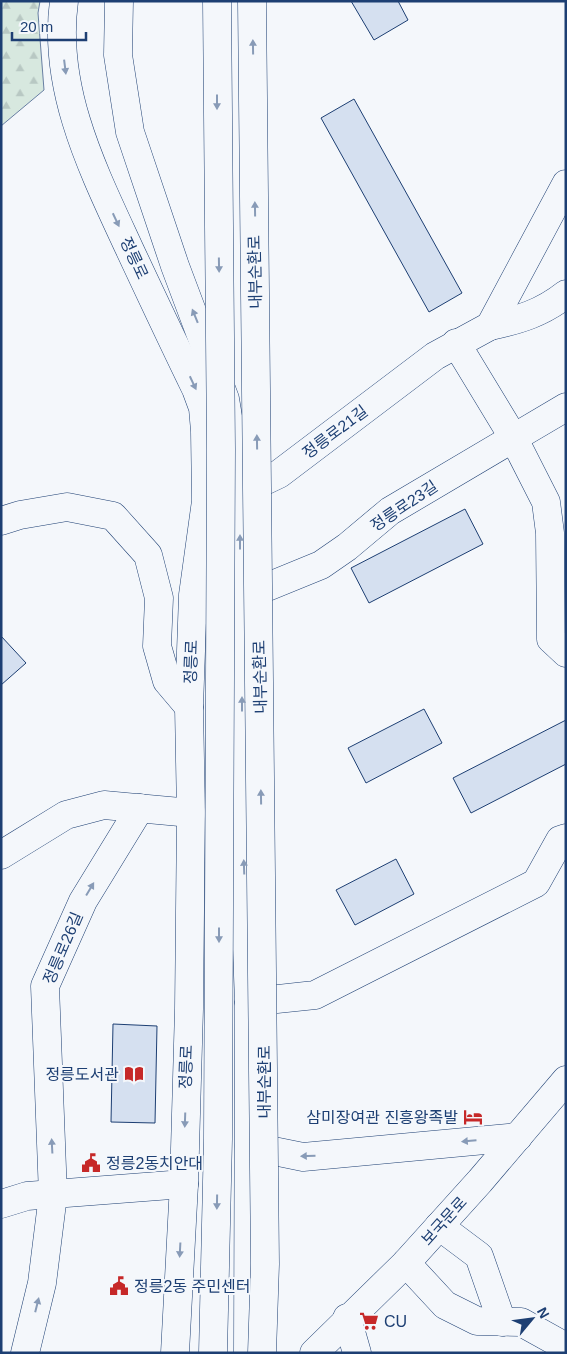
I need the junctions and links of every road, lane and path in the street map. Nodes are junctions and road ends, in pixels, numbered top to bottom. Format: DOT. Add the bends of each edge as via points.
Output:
graph roads {
  1 [pos="64,1"];
  2 [pos="119,1"];
  3 [pos="217,1"];
  4 [pos="252,1"];
  5 [pos="562,196"];
  6 [pos="566,294"];
  7 [pos="490,326"];
  8 [pos="456,344"];
  9 [pos="566,407"];
  10 [pos="513,437"];
  11 [pos="240,493"];
  12 [pos="206,501"];
  13 [pos="1,521"];
  14 [pos="240,598"];
  15 [pos="566,653"];
  16 [pos="189,707"];
  17 [pos="140,808"];
  18 [pos="191,813"];
  19 [pos="566,838"];
  20 [pos="1,855"];
  21 [pos="249,1002"];
  22 [pos="248,1066"];
  23 [pos="566,1080"];
  24 [pos="518,1137"];
  25 [pos="249,1146"];
  26 [pos="184,1184"];
  27 [pos="248,1193"];
  28 [pos="53,1195"];
  29 [pos="1,1204"];
  30 [pos="439,1226"];
  31 [pos="406,1262"];
  32 [pos="348,1318"];
  33 [pos="502,1322"];
  34 [pos="566,1347"];
  35 [pos="25,1353"];
  36 [pos="175,1353"];
  37 [pos="213,1353"];
  38 [pos="248,1353"];
  39 [pos="262,1353"];
  40 [pos="314,1353"];
  41 [pos="357,1353"];
  1 -- 12 [label="main road, 정릉로, one-way" via="60,28 68,93 89,160 203,408"];
  11 -- 2 [label="main road, 정릉로, one-way" via="225,399 175,266 130,132 118,55"];
  3 -- 37 [label="main road, one-way, bridge" via="222,449 218,1138"];
  39 -- 4 [label="main road, 내부순환로, one-way, bridge" via="265,1226"];
  5 -- 7 [label="main road"];
  6 -- 7 [label="main road, 정릉로21길" via="539,312"];
  7 -- 8 [label="main road, 정릉로21길"];
  8 -- 10 [label="main road"];
  8 -- 11 [label="main road, 정릉로21길" via="435,356 279,474"];
  9 -- 10 [label="main road, 정릉로23길"];
  10 -- 14 [label="main road, 정릉로23길" via="390,511 321,565"];
  10 -- 15 [label="main road" via="546,502 550,533 551,639"];
  11 -- 12 [label="main road, 정릉로21길"];
  14 -- 11 [label="main road, 정릉로, one-way"];
  12 -- 16 [label="main road, 정릉로" via="193,595"];
  12 -- 22 [label="main road" via="199,1081 208,1095 219,1101 240,1090"];
  13 -- 16 [label="main road" via="20,514 67,507 113,516 148,555 159,598 157,646 167,682"];
  21 -- 14 [label="main road, 정릉로, one-way" via="242,816"];
  16 -- 18 [label="main road, 정릉로"];
  17 -- 18 [label="main road"];
  17 -- 20 [label="main road" via="104,805 66,815"];
  28 -- 17 [label="main road, 정릉로26길, one-way" via="45,986 83,901"];
  18 -- 26 [label="main road, 정릉로, one-way"];
  19 -- 21 [label="main road" via="560,840 536,883 315,995"];
  21 -- 22 [label="main road, 정릉로"];
  22 -- 25 [label="main road, 정릉로"];
  23 -- 24 [label="main road, 보국문로"];
  24 -- 25 [label="main road, one-way" via="303,1157"];
  24 -- 30 [label="main road, 보국문로"];
  25 -- 27 [label="main road, 정릉로"];
  26 -- 27 [label="main road" via="203,1163 221,1158 235,1164"];
  26 -- 28 [label="main road"];
  26 -- 36 [label="main road, 정릉로, one-way"];
  27 -- 38 [label="main road, 정릉로"];
  28 -- 29 [label="main road" via="27,1196"];
  35 -- 28 [label="main road, 정릉로26길, one-way" via="42,1283"];
  30 -- 31 [label="main road, 보국문로"];
  30 -- 33 [label="main road" via="479,1256"];
  31 -- 32 [label="main road, 보국문로"];
  31 -- 33 [label="main road" via="444,1305 477,1321"];
  32 -- 40 [label="main road, 보국문로"];
  32 -- 41 [label="main road"];
  33 -- 34 [label="main road" via="520,1322"];
}
